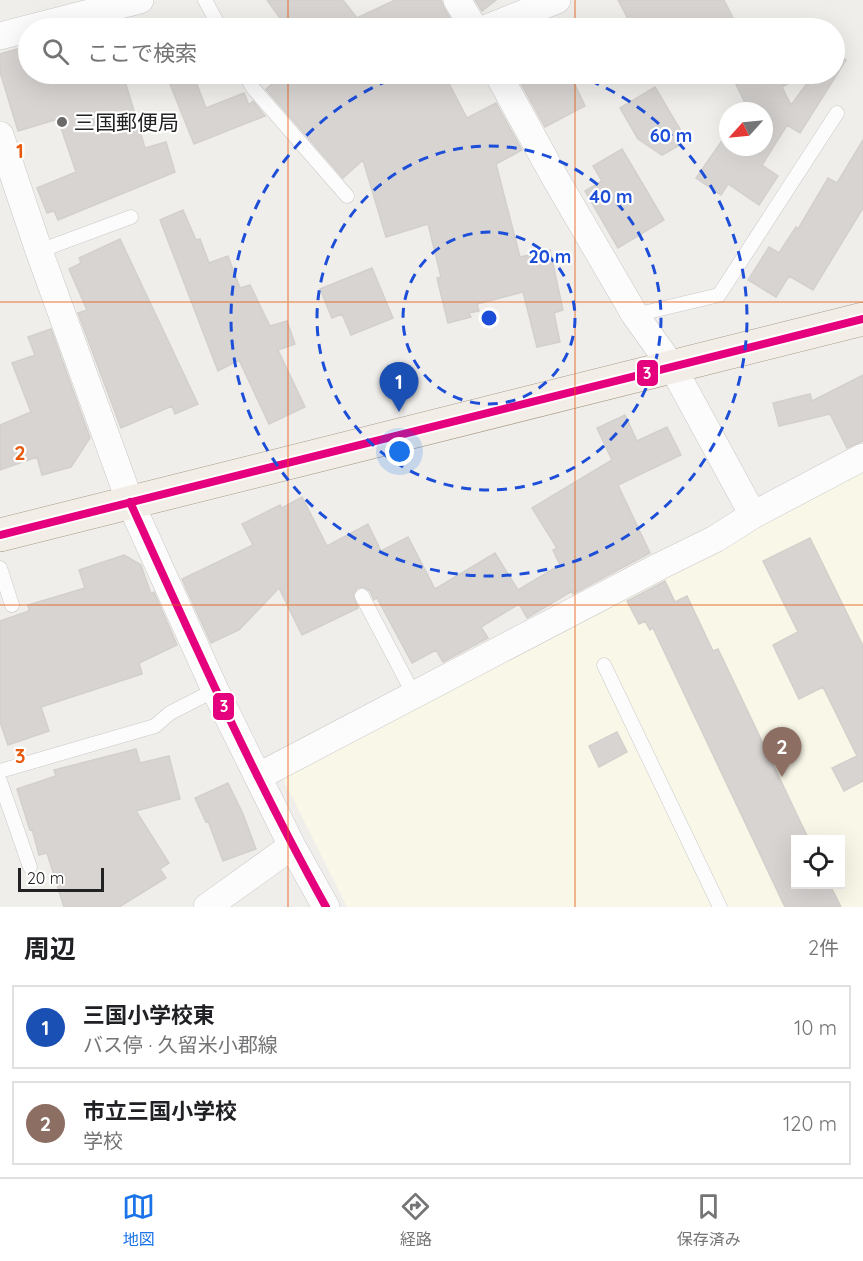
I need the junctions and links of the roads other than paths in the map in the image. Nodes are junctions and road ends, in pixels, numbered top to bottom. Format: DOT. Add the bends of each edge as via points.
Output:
graph roads {
  1 [pos="140,0"];
  2 [pos="205,0"];
  3 [pos="456,0"];
  4 [pos="557,0"];
  5 [pos="70,18"];
  6 [pos="215,18"];
  7 [pos="468,18"];
  8 [pos="512,18"];
  9 [pos="18,31"];
  10 [pos="0,36"];
  11 [pos="251,84"];
  12 [pos="503,84"];
  13 [pos="837,113"];
  14 [pos="0,135"];
  15 [pos="347,195"];
  16 [pos="131,217"];
  17 [pos="39,251"];
  18 [pos="635,315"];
  19 [pos="863,319"];
  20 [pos="673,368"];
  21 [pos="863,457"];
  22 [pos="130,502"];
  23 [pos="753,515"];
  24 [pos="0,535"];
  25 [pos="0,568"];
  26 [pos="362,596"];
  27 [pos="12,605"];
  28 [pos="604,665"];
  29 [pos="215,690"];
  30 [pos="414,695"];
  31 [pos="0,771"];
  32 [pos="259,776"];
  33 [pos="0,781"];
  34 [pos="292,846"];
  35 [pos="30,867"];
  36 [pos="207,907"];
  37 [pos="326,907"];
  38 [pos="720,907"];
  1 -- 5 [label="street"];
  2 -- 6 [label="lane"];
  3 -- 7 [label="street"];
  4 -- 8 [label="street"];
  9 -- 10 [label="street"];
  11 -- 15 [label="lane"];
  12 -- 18 [label="street"];
  13 -- 18 [label="lane" via="719,295"];
  14 -- 17 [label="street"];
  16 -- 17 [label="lane"];
  17 -- 22 [label="street"];
  18 -- 20 [label="street"];
  19 -- 20 [label="main road"];
  20 -- 22 [label="main road"];
  20 -- 23 [label="street"];
  21 -- 23 [label="street"];
  22 -- 24 [label="main road"];
  22 -- 29 [label="street"];
  23 -- 30 [label="street" via="715,539"];
  25 -- 27 [label="lane"];
  26 -- 30 [label="lane"];
  28 -- 38 [label="lane"];
  29 -- 31 [label="lane" via="170,712 155,726"];
  29 -- 32 [label="street"];
  30 -- 32 [label="street"];
  32 -- 34 [label="street"];
  33 -- 35 [label="lane"];
  34 -- 36 [label="street"];
  34 -- 37 [label="street"];
}
